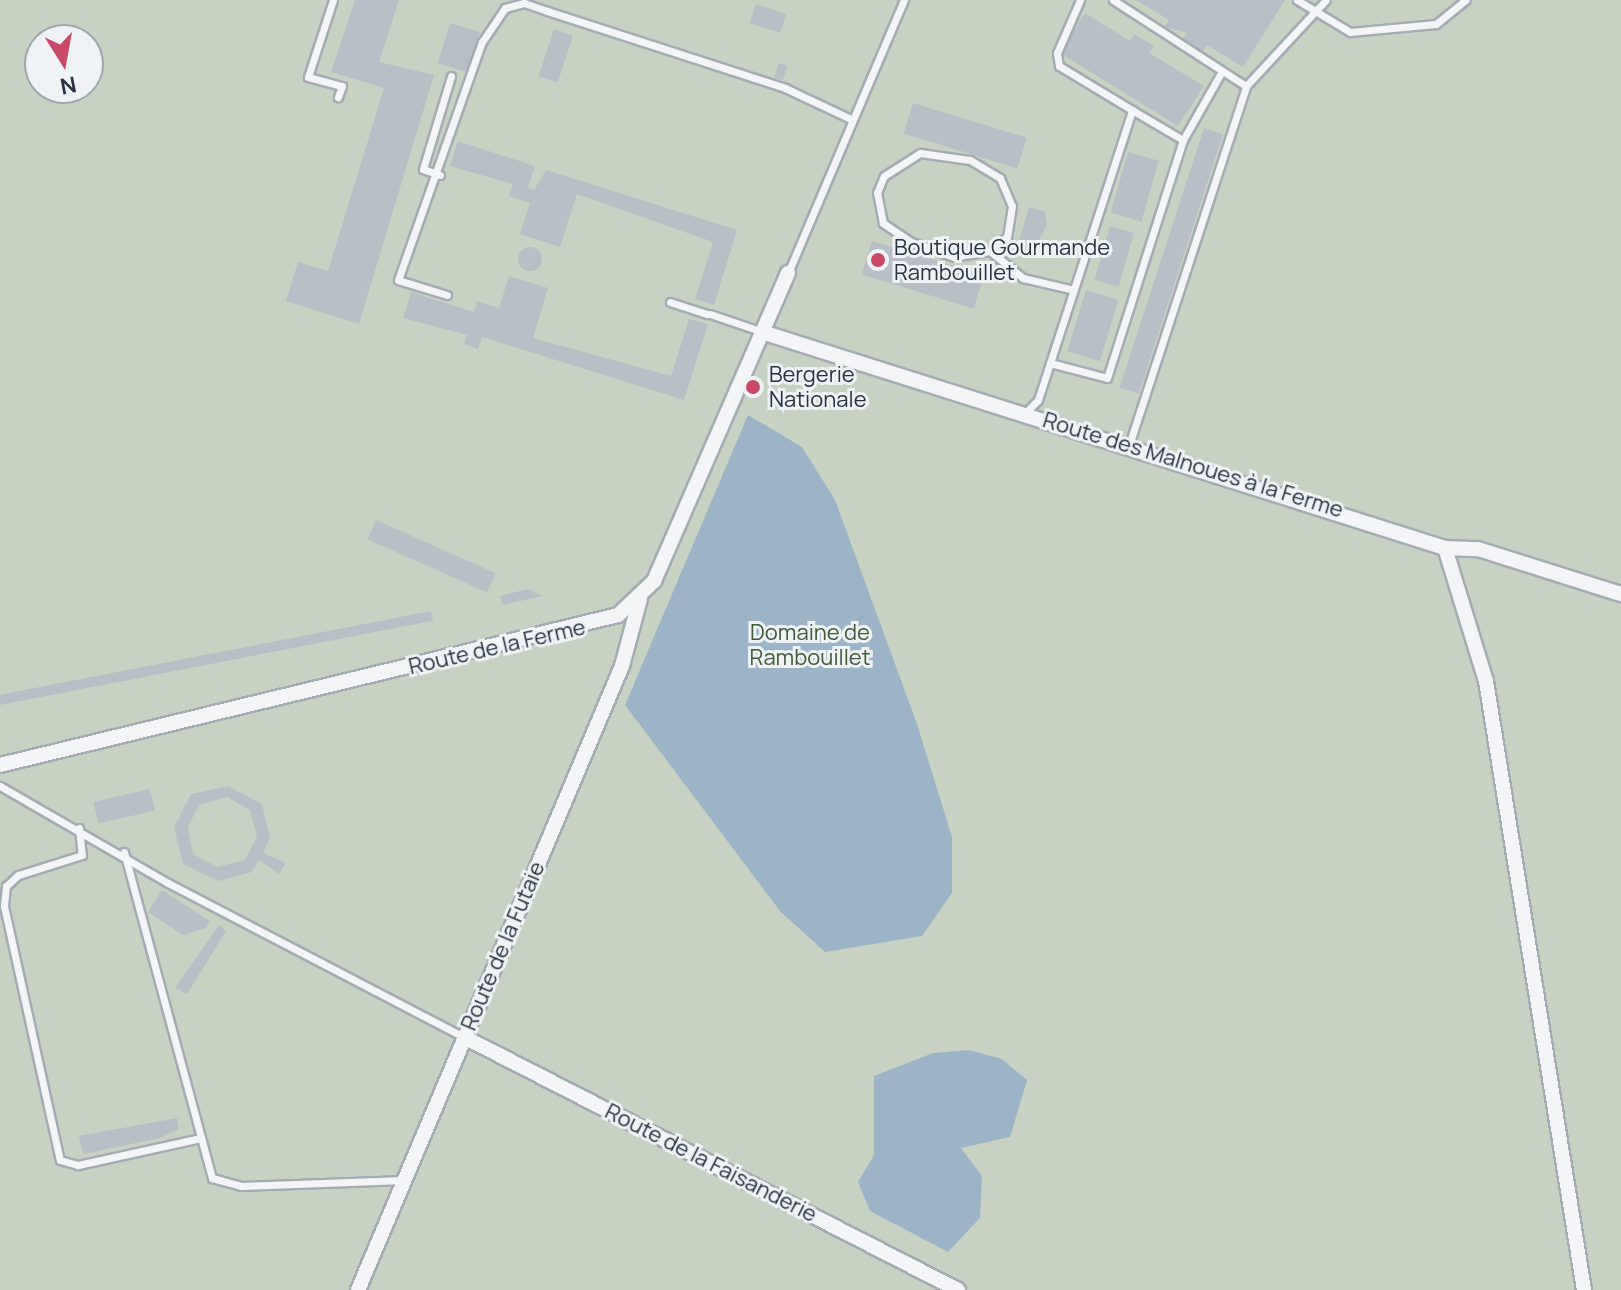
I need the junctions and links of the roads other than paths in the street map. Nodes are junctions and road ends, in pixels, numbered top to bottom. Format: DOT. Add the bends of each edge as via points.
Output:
graph roads {
  1 [pos="333,0"];
  2 [pos="535,0"];
  3 [pos="545,0"];
  4 [pos="904,0"];
  5 [pos="1080,0"];
  6 [pos="1113,0"];
  7 [pos="1297,0"];
  8 [pos="1326,0"];
  9 [pos="1466,0"];
  10 [pos="542,9"];
  11 [pos="1313,14"];
  12 [pos="1222,71"];
  13 [pos="451,76"];
  14 [pos="1246,86"];
  15 [pos="338,97"];
  16 [pos="1132,110"];
  17 [pos="851,119"];
  18 [pos="1183,140"];
  19 [pos="440,175"];
  20 [pos="990,251"];
  21 [pos="788,273"];
  22 [pos="1074,290"];
  23 [pos="447,295"];
  24 [pos="670,302"];
  25 [pos="765,333"];
  26 [pos="1050,363"];
  27 [pos="1025,413"];
  28 [pos="1129,445"];
  29 [pos="1445,548"];
  30 [pos="1621,594"];
  31 [pos="640,599"];
  32 [pos="0,765"];
  33 [pos="0,786"];
  34 [pos="79,828"];
  35 [pos="124,852"];
  36 [pos="464,1037"];
  37 [pos="196,1139"];
  38 [pos="406,1180"];
  39 [pos="358,1290"];
  40 [pos="958,1290"];
  41 [pos="1584,1290"];
  1 -- 15 [label="lane" via="308,77 342,86"];
  2 -- 10 [label="lane"];
  3 -- 10 [label="lane"];
  4 -- 17 [label="lane"];
  5 -- 16 [label="lane" via="1057,53 1059,66"];
  6 -- 12 [label="lane"];
  7 -- 11 [label="lane"];
  8 -- 11 [label="lane"];
  9 -- 11 [label="lane" via="1436,24 1416,28 1350,32"];
  10 -- 17 [label="lane" via="785,88"];
  10 -- 19 [label="lane" via="514,6 491,24"];
  11 -- 14 [label="lane"];
  12 -- 14 [label="lane"];
  12 -- 18 [label="lane"];
  13 -- 19 [label="lane" via="423,169"];
  14 -- 28 [label="lane"];
  16 -- 18 [label="lane"];
  16 -- 22 [label="lane"];
  17 -- 21 [label="lane"];
  18 -- 26 [label="lane" via="1107,378"];
  19 -- 23 [label="lane" via="421,199 398,280"];
  20 -- 20 [label="lane" via="1012,222 1000,178 938,153 904,157 884,176 877,206 893,232 934,253"];
  20 -- 22 [label="lane" via="1023,278"];
  21 -- 25 [label="street"];
  22 -- 26 [label="lane"];
  24 -- 25 [label="lane"];
  25 -- 27 [label="street, Route des Malnoues à la Ferme"];
  25 -- 31 [label="street"];
  26 -- 27 [label="lane" via="1038,400"];
  27 -- 28 [label="street, Route des Malnoues à la Ferme"];
  28 -- 29 [label="street, Route des Malnoues à la Ferme"];
  29 -- 30 [label="street, Route des Malnoues à la Ferme" via="1478,549"];
  29 -- 41 [label="street" via="1486,681"];
  31 -- 32 [label="street, Route de la Ferme" via="596,624"];
  31 -- 36 [label="street, Route de la Futaie" via="622,666"];
  33 -- 34 [label="lane"];
  34 -- 35 [label="lane"];
  34 -- 37 [label="lane" via="82,855 18,875 6,886 4,906 60,1160 78,1165"];
  35 -- 36 [label="lane" via="168,883"];
  35 -- 37 [label="lane"];
  36 -- 38 [label="street, Route de la Futaie"];
  36 -- 40 [label="street, Route de la Faisanderie"];
  37 -- 38 [label="lane" via="205,1167 224,1186"];
  38 -- 39 [label="street, Route de la Futaie"];
}
